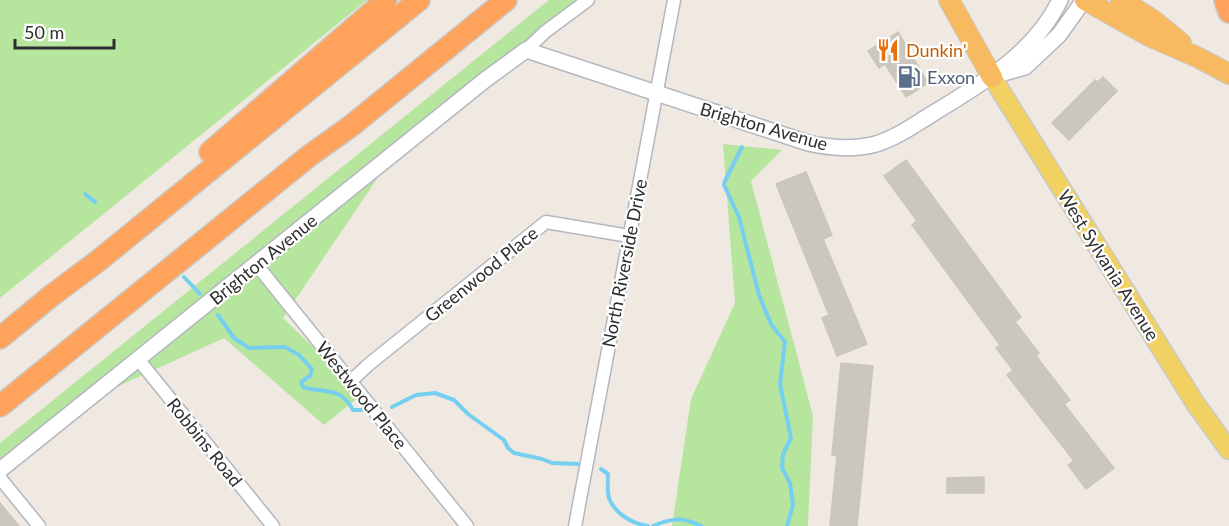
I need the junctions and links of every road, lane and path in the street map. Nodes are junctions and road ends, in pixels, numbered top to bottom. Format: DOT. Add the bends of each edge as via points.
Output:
graph roads {
  1 [pos="386,0"];
  2 [pos="419,0"];
  3 [pos="506,0"];
  4 [pos="588,0"];
  5 [pos="674,0"];
  6 [pos="949,0"];
  7 [pos="1060,0"];
  8 [pos="1084,0"];
  9 [pos="1121,0"];
  10 [pos="1225,0"];
  11 [pos="1229,12"];
  12 [pos="526,50"];
  13 [pos="1197,57"];
  14 [pos="1229,74"];
  15 [pos="992,77"];
  16 [pos="656,93"];
  17 [pos="629,236"];
  18 [pos="256,264"];
  19 [pos="51,296"];
  20 [pos="0,338"];
  21 [pos="138,359"];
  22 [pos="351,381"];
  23 [pos="0,406"];
  24 [pos="1229,450"];
  25 [pos="0,470"];
  26 [pos="0,478"];
  27 [pos="39,526"];
  28 [pos="273,526"];
  29 [pos="467,526"];
  30 [pos="575,526"];
  1 -- 19 [label="highway" via="90,255"];
  2 -- 19 [label="highway"];
  3 -- 23 [label="highway"];
  4 -- 12 [label="street, Brighton Avenue"];
  5 -- 16 [label="street, North Riverside Drive"];
  6 -- 15 [label="highway"];
  7 -- 15 [label="street, Brighton Avenue" via="1018,55"];
  8 -- 13 [label="highway"];
  8 -- 15 [label="street, Brighton Avenue" via="1059,35 1024,67"];
  9 -- 13 [label="highway" via="1153,20"];
  10 -- 11 [label="highway"];
  12 -- 16 [label="street, Brighton Avenue"];
  12 -- 18 [label="street, Brighton Avenue"];
  13 -- 14 [label="highway"];
  15 -- 16 [label="street, Brighton Avenue" via="902,133 852,148 808,143"];
  15 -- 24 [label="main road, West Sylvania Avenue" via="1195,403"];
  16 -- 17 [label="street, North Riverside Drive"];
  17 -- 22 [label="street, Greenwood Place" via="546,222"];
  17 -- 30 [label="street, North Riverside Drive"];
  18 -- 21 [label="street, Brighton Avenue"];
  18 -- 22 [label="street, Westwood Place"];
  19 -- 20 [label="highway"];
  21 -- 25 [label="street, Brighton Avenue"];
  21 -- 28 [label="street, Robbins Road"];
  22 -- 29 [label="street, Westwood Place"];
  26 -- 27 [label="street"];
}
